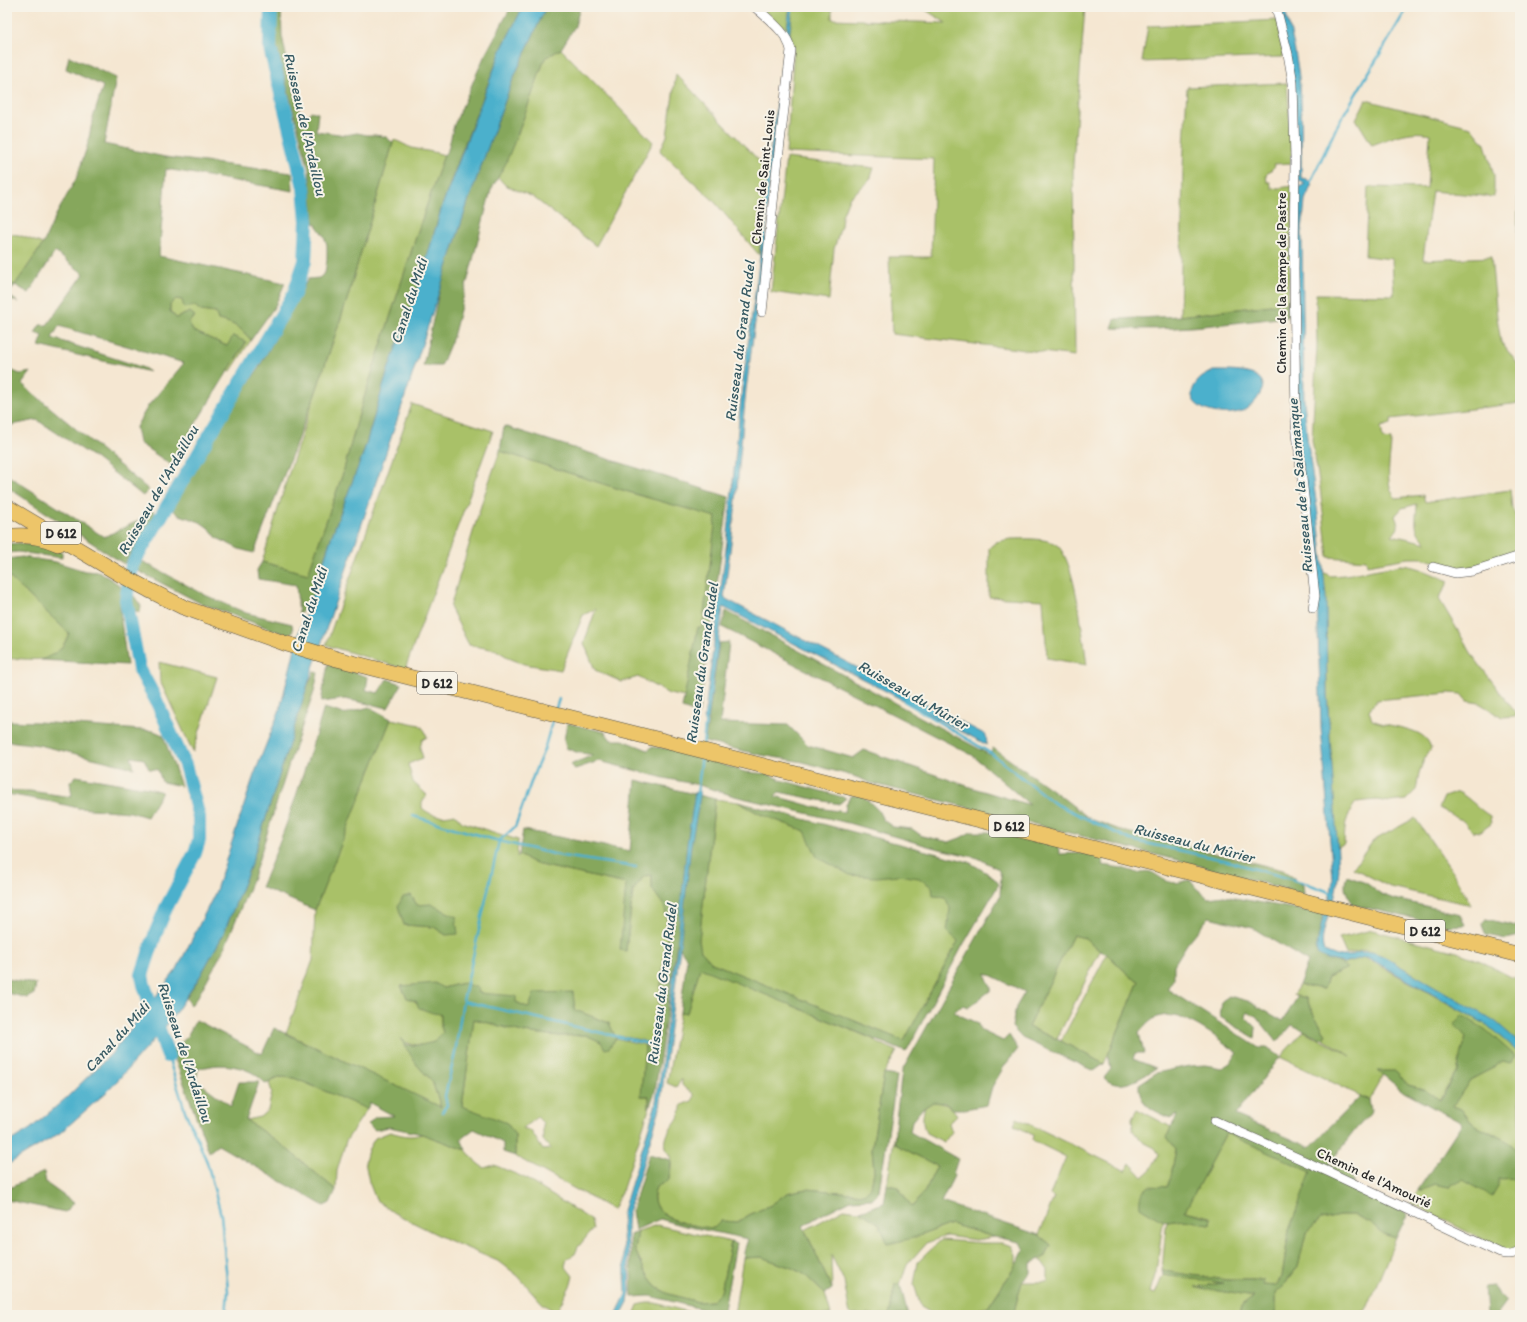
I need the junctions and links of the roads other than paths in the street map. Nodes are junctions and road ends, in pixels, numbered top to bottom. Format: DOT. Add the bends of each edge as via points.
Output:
graph roads {
  1 [pos="755,7"];
  2 [pos="1276,7"];
  3 [pos="762,312"];
  4 [pos="7,501"];
  5 [pos="7,506"];
  6 [pos="7,537"];
  7 [pos="1520,556"];
  8 [pos="1433,567"];
  9 [pos="123,574"];
  10 [pos="1313,608"];
  11 [pos="1520,955"];
  12 [pos="1215,1121"];
  13 [pos="1520,1250"];
  1 -- 3 [label="street, Chemin de Saint-Louis" via="784,35 790,45 791,58"];
  2 -- 10 [label="street, Chemin de la Rampe de Pastre" via="1293,83 1296,424 1315,589"];
  4 -- 9 [label="highway, D 612"];
  5 -- 9 [label="highway, D 612"];
  6 -- 9 [label="highway, D 612" via="22,535 46,539"];
  7 -- 8 [label="street" via="1473,571 1455,573"];
  9 -- 11 [label="highway, D 612" via="216,618 284,643 337,658"];
  12 -- 13 [label="street, Chemin de l'Amourié" via="1500,1253 1507,1255"];
}
